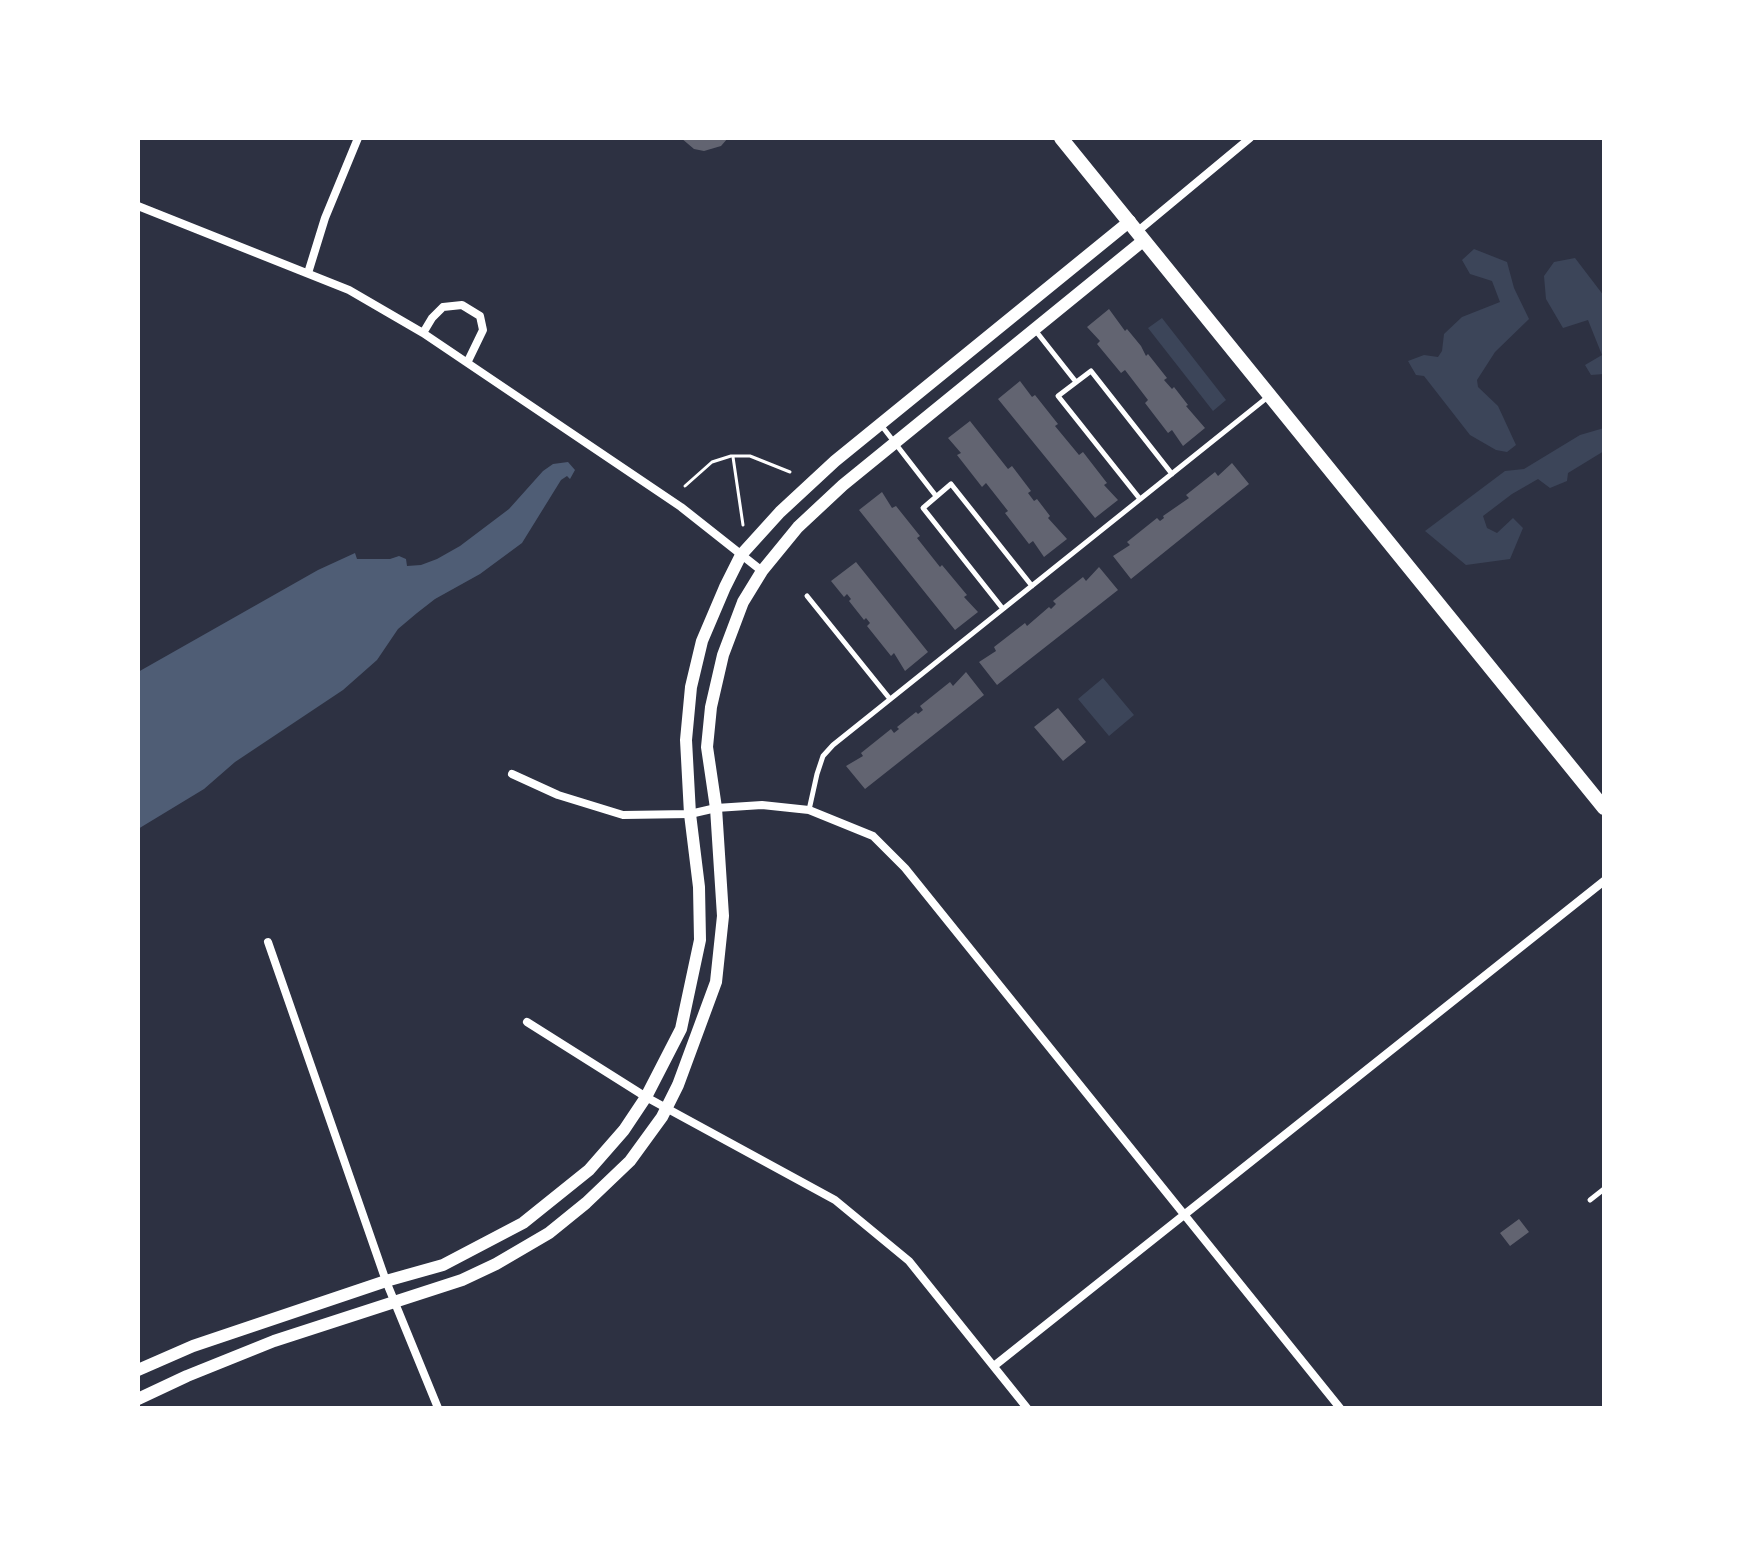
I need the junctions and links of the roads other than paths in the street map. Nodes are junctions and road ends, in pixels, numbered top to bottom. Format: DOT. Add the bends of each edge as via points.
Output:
graph roads {
  1 [pos="358,138"];
  2 [pos="1061,138"];
  3 [pos="1250,138"];
  4 [pos="138,206"];
  5 [pos="1137,231"];
  6 [pos="308,273"];
  7 [pos="1034,329"];
  8 [pos="423,333"];
  9 [pos="468,361"];
  10 [pos="1076,382"];
  11 [pos="1270,395"];
  12 [pos="880,424"];
  13 [pos="896,442"];
  14 [pos="1172,474"];
  15 [pos="936,497"];
  16 [pos="1140,499"];
  17 [pos="741,555"];
  18 [pos="762,571"];
  19 [pos="1032,586"];
  20 [pos="807,596"];
  21 [pos="1003,609"];
  22 [pos="890,699"];
  23 [pos="512,774"];
  24 [pos="716,808"];
  25 [pos="1604,808"];
  26 [pos="809,810"];
  27 [pos="690,814"];
  28 [pos="1604,881"];
  29 [pos="268,942"];
  30 [pos="527,1022"];
  31 [pos="646,1097"];
  32 [pos="667,1107"];
  33 [pos="1604,1189"];
  34 [pos="1590,1200"];
  35 [pos="1185,1213"];
  36 [pos="386,1281"];
  37 [pos="394,1303"];
  38 [pos="994,1366"];
  39 [pos="138,1370"];
  40 [pos="138,1399"];
  41 [pos="438,1408"];
  42 [pos="1027,1408"];
  43 [pos="1340,1408"];
  1 -- 6 [label="street"];
  2 -- 5 [label="main road"];
  3 -- 5 [label="street"];
  4 -- 6 [label="street"];
  5 -- 7 [label="street"];
  5 -- 11 [label="main road"];
  5 -- 12 [label="street"];
  6 -- 8 [label="street"];
  7 -- 10 [label="lane"];
  7 -- 13 [label="street"];
  8 -- 9 [label="street"];
  8 -- 9 [label="street" via="443,307 462,305 480,316 483,330"];
  9 -- 17 [label="street" via="681,507"];
  10 -- 14 [label="lane" via="1091,371"];
  10 -- 16 [label="lane" via="1058,396"];
  11 -- 14 [label="lane"];
  11 -- 25 [label="main road"];
  12 -- 13 [label="lane"];
  12 -- 17 [label="street" via="780,512"];
  13 -- 15 [label="lane"];
  13 -- 18 [label="street" via="798,527"];
  14 -- 16 [label="lane"];
  15 -- 19 [label="lane" via="951,484"];
  15 -- 21 [label="lane" via="923,508"];
  16 -- 19 [label="lane"];
  17 -- 18 [label="street"];
  17 -- 27 [label="street" via="702,641 691,687 686,740"];
  18 -- 24 [label="street" via="743,602 723,655 711,707 707,747"];
  19 -- 21 [label="lane"];
  20 -- 22 [label="lane"];
  21 -- 22 [label="lane"];
  22 -- 26 [label="lane" via="823,756"];
  23 -- 27 [label="street" via="623,815"];
  24 -- 26 [label="street"];
  24 -- 27 [label="street"];
  24 -- 32 [label="street" via="723,916 716,982"];
  26 -- 35 [label="street" via="873,836 905,868"];
  27 -- 31 [label="street" via="700,940 681,1029"];
  28 -- 35 [label="street"];
  29 -- 36 [label="street"];
  30 -- 31 [label="street"];
  31 -- 32 [label="street"];
  31 -- 36 [label="street" via="589,1170 523,1223 443,1265"];
  32 -- 37 [label="street" via="630,1161 549,1233 462,1280"];
  32 -- 38 [label="street" via="835,1200 909,1261"];
  33 -- 34 [label="lane"];
  35 -- 38 [label="street"];
  35 -- 43 [label="street"];
  36 -- 37 [label="street"];
  36 -- 39 [label="street" via="193,1346"];
  37 -- 40 [label="street" via="274,1341"];
  37 -- 41 [label="street"];
  38 -- 42 [label="street"];
}
